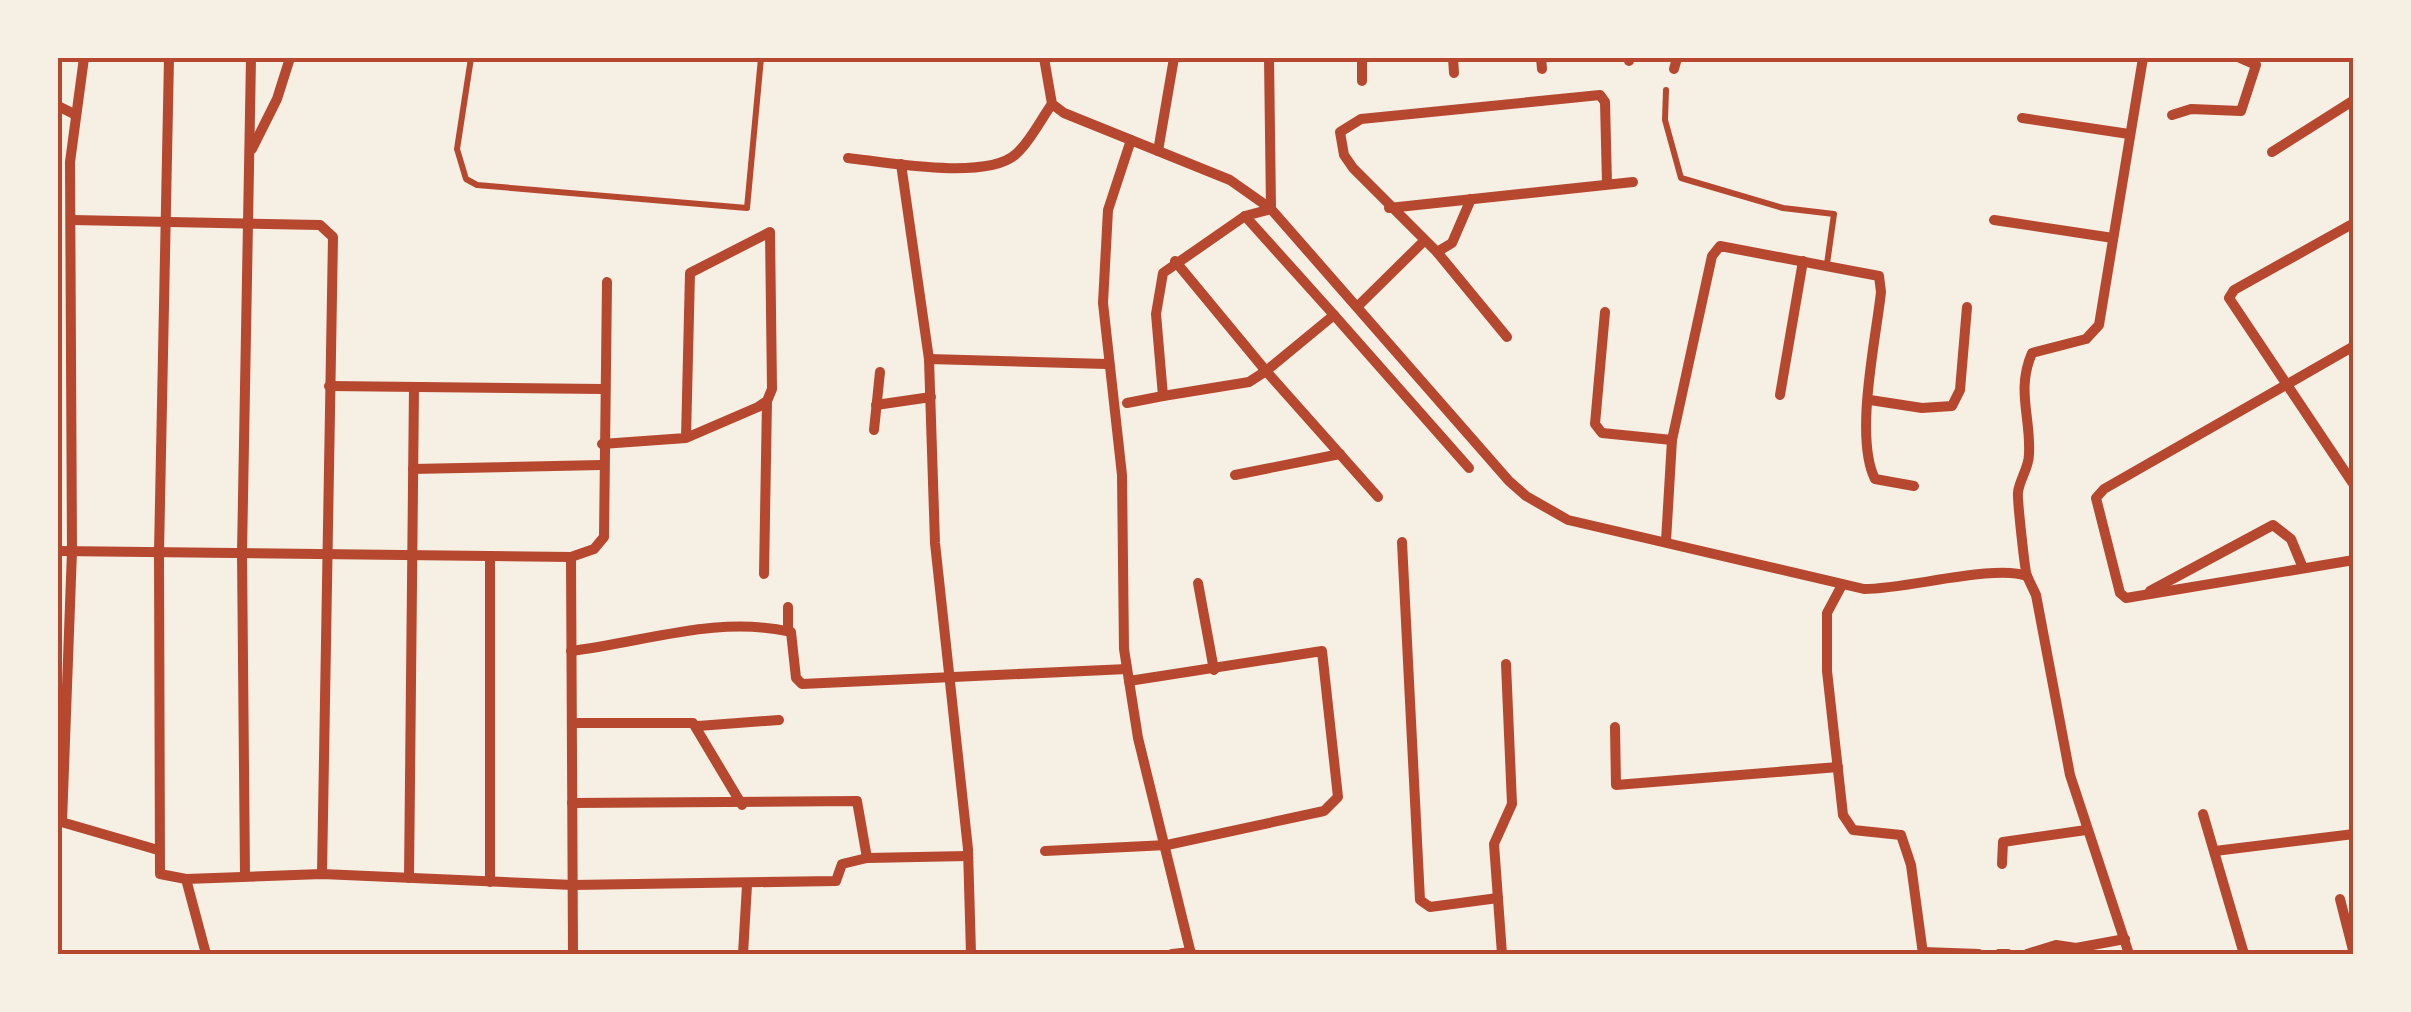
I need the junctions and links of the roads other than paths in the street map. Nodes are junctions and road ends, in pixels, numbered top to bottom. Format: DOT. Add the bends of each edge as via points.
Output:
graph roads {
  1 [pos="84,58"];
  2 [pos="169,58"];
  3 [pos="251,58"];
  4 [pos="290,58"];
  5 [pos="471,58"];
  6 [pos="761,58"];
  7 [pos="1044,58"];
  8 [pos="1174,58"];
  9 [pos="1268,58"];
  10 [pos="1362,58"];
  11 [pos="1453,58"];
  12 [pos="2143,58"];
  13 [pos="2240,58"];
  14 [pos="1454,72"];
  15 [pos="1362,81"];
  16 [pos="1666,90"];
  17 [pos="2354,100"];
  18 [pos="1052,104"];
  19 [pos="58,106"];
  20 [pos="74,114"];
  21 [pos="2172,115"];
  22 [pos="2022,118"];
  23 [pos="2129,134"];
  24 [pos="1130,140"];
  25 [pos="1158,150"];
  26 [pos="250,152"];
  27 [pos="2272,152"];
  28 [pos="848,158"];
  29 [pos="901,164"];
  30 [pos="1633,182"];
  31 [pos="1607,184"];
  32 [pos="70,186"];
  33 [pos="58,191"];
  34 [pos="1472,199"];
  35 [pos="1388,208"];
  36 [pos="1271,209"];
  37 [pos="1245,216"];
  38 [pos="72,220"];
  39 [pos="1994,220"];
  40 [pos="164,222"];
  41 [pos="248,222"];
  42 [pos="2354,223"];
  43 [pos="2113,238"];
  44 [pos="1422,242"];
  45 [pos="1438,252"];
  46 [pos="1803,260"];
  47 [pos="1175,261"];
  48 [pos="1826,264"];
  49 [pos="607,282"];
  50 [pos="1359,305"];
  51 [pos="1967,307"];
  52 [pos="1606,312"];
  53 [pos="1334,315"];
  54 [pos="1507,338"];
  55 [pos="2354,346"];
  56 [pos="929,359"];
  57 [pos="1107,364"];
  58 [pos="1266,370"];
  59 [pos="880,372"];
  60 [pos="2285,384"];
  61 [pos="329,386"];
  62 [pos="414,387"];
  63 [pos="604,389"];
  64 [pos="1164,396"];
  65 [pos="1780,396"];
  66 [pos="931,397"];
  67 [pos="1870,400"];
  68 [pos="767,401"];
  69 [pos="1127,403"];
  70 [pos="876,405"];
  71 [pos="874,430"];
  72 [pos="686,438"];
  73 [pos="1672,440"];
  74 [pos="602,444"];
  75 [pos="1340,454"];
  76 [pos="602,465"];
  77 [pos="1468,468"];
  78 [pos="413,469"];
  79 [pos="1235,475"];
  80 [pos="2354,485"];
  81 [pos="1914,486"];
  82 [pos="1378,497"];
  83 [pos="1666,541"];
  84 [pos="1402,542"];
  85 [pos="58,551"];
  86 [pos="72,551"];
  87 [pos="159,552"];
  88 [pos="242,553"];
  89 [pos="328,554"];
  90 [pos="413,555"];
  91 [pos="490,556"];
  92 [pos="571,556"];
  93 [pos="2354,560"];
  94 [pos="2302,568"];
  95 [pos="764,574"];
  96 [pos="2027,576"];
  97 [pos="1198,582"];
  98 [pos="1842,585"];
  99 [pos="2143,595"];
  100 [pos="788,607"];
  101 [pos="63,627"];
  102 [pos="788,631"];
  103 [pos="572,651"];
  104 [pos="1506,664"];
  105 [pos="1214,670"];
  106 [pos="1128,675"];
  107 [pos="948,679"];
  108 [pos="62,716"];
  109 [pos="780,720"];
  110 [pos="572,723"];
  111 [pos="698,726"];
  112 [pos="1615,726"];
  113 [pos="1838,766"];
  114 [pos="572,803"];
  115 [pos="742,805"];
  116 [pos="2203,814"];
  117 [pos="60,822"];
  118 [pos="2086,830"];
  119 [pos="2354,834"];
  120 [pos="1167,845"];
  121 [pos="158,850"];
  122 [pos="1045,851"];
  123 [pos="2215,852"];
  124 [pos="968,856"];
  125 [pos="866,858"];
  126 [pos="2002,864"];
  127 [pos="322,874"];
  128 [pos="245,876"];
  129 [pos="409,878"];
  130 [pos="186,879"];
  131 [pos="490,882"];
  132 [pos="573,885"];
  133 [pos="746,885"];
  134 [pos="1498,898"];
  135 [pos="2340,899"];
  136 [pos="2125,939"];
  137 [pos="2353,948"];
  138 [pos="1191,953"];
  139 [pos="1923,953"];
  140 [pos="206,954"];
  141 [pos="574,954"];
  142 [pos="742,954"];
  143 [pos="971,954"];
  144 [pos="1172,954"];
  145 [pos="1502,954"];
  146 [pos="1978,954"];
  147 [pos="1999,954"];
  148 [pos="2008,954"];
  149 [pos="2027,954"];
  150 [pos="2129,954"];
  151 [pos="2244,954"];
  1 -- 20 [label="street"];
  2 -- 40 [label="street"];
  3 -- 26 [label="street"];
  4 -- 26 [label="street"];
  5 -- 6 [label="lane" via="457,150 466,179 477,185 748,208"];
  7 -- 18 [label="street"];
  8 -- 25 [label="street"];
  9 -- 36 [label="street"];
  10 -- 15 [label="street"];
  11 -- 14 [label="street"];
  12 -- 23 [label="street"];
  13 -- 21 [label="street" via="2256,65 2241,111"];
  16 -- 48 [label="lane" via="1665,120 1680,178 1783,208 1834,214"];
  17 -- 27 [label="street"];
  18 -- 24 [label="street"];
  18 -- 29 [label="street" via="1014,158 950,168"];
  19 -- 20 [label="street"];
  20 -- 32 [label="street"];
  22 -- 23 [label="street"];
  23 -- 43 [label="street"];
  24 -- 25 [label="street"];
  24 -- 57 [label="street" via="1108,210"];
  25 -- 36 [label="street" via="1230,180"];
  26 -- 41 [label="street"];
  28 -- 29 [label="street"];
  29 -- 56 [label="street"];
  30 -- 31 [label="street"];
  31 -- 34 [label="street"];
  31 -- 35 [label="street" via="1600,96 1347,124 1340,132 1344,154"];
  32 -- 33 [label="street"];
  32 -- 38 [label="street"];
  34 -- 35 [label="street"];
  34 -- 45 [label="street" via="1452,243"];
  35 -- 44 [label="street"];
  36 -- 37 [label="street"];
  36 -- 50 [label="street"];
  37 -- 47 [label="street"];
  37 -- 53 [label="street"];
  38 -- 40 [label="street"];
  38 -- 86 [label="street"];
  39 -- 43 [label="street"];
  40 -- 41 [label="street"];
  40 -- 87 [label="street"];
  41 -- 61 [label="street" via="320,225 333,237"];
  41 -- 88 [label="street"];
  42 -- 60 [label="street" via="2229,298"];
  43 -- 96 [label="street" via="2096,332 2032,353 2024,372 2030,452 2017,496"];
  44 -- 45 [label="street"];
  44 -- 50 [label="street"];
  45 -- 54 [label="street"];
  46 -- 48 [label="street"];
  46 -- 65 [label="street"];
  46 -- 73 [label="street" via="1716,249"];
  47 -- 58 [label="street"];
  47 -- 64 [label="street" via="1157,290"];
  48 -- 67 [label="street" via="1874,273 1880,282"];
  49 -- 63 [label="street"];
  50 -- 83 [label="street" via="1526,496 1597,530"];
  51 -- 67 [label="street" via="1960,390 1952,406"];
  52 -- 73 [label="street" via="1595,424 1602,433"];
  53 -- 58 [label="street"];
  53 -- 77 [label="street"];
  55 -- 60 [label="street"];
  56 -- 57 [label="street"];
  56 -- 66 [label="street"];
  57 -- 106 [label="street" via="1122,475"];
  58 -- 64 [label="street" via="1249,382"];
  58 -- 75 [label="street"];
  59 -- 70 [label="street"];
  60 -- 80 [label="street"];
  60 -- 99 [label="street" via="2099,493 2120,593"];
  61 -- 62 [label="street"];
  61 -- 89 [label="street"];
  62 -- 63 [label="street"];
  62 -- 78 [label="street"];
  63 -- 74 [label="street"];
  64 -- 69 [label="street"];
  66 -- 70 [label="street"];
  66 -- 107 [label="street"];
  67 -- 81 [label="street" via="1868,454 1875,479"];
  68 -- 72 [label="street"];
  68 -- 72 [label="street" via="770,232 690,273"];
  68 -- 95 [label="street"];
  70 -- 71 [label="street"];
  72 -- 74 [label="street"];
  73 -- 83 [label="street"];
  74 -- 76 [label="street"];
  75 -- 79 [label="street"];
  75 -- 82 [label="street"];
  76 -- 78 [label="street"];
  76 -- 92 [label="street" via="604,537 594,550"];
  78 -- 90 [label="street"];
  83 -- 98 [label="street"];
  84 -- 134 [label="street" via="1420,900 1430,907"];
  85 -- 86 [label="street"];
  86 -- 87 [label="street"];
  86 -- 101 [label="street"];
  87 -- 88 [label="street"];
  87 -- 121 [label="street"];
  88 -- 89 [label="street"];
  88 -- 128 [label="street"];
  89 -- 90 [label="street"];
  89 -- 127 [label="street"];
  90 -- 91 [label="street"];
  90 -- 129 [label="street"];
  91 -- 92 [label="street"];
  91 -- 131 [label="street"];
  92 -- 103 [label="street"];
  93 -- 94 [label="street"];
  94 -- 99 [label="street"];
  94 -- 99 [label="street" via="2291,539 2272,525"];
  96 -- 98 [label="street" via="2006,571 1900,589"];
  96 -- 118 [label="street"];
  97 -- 105 [label="street"];
  98 -- 113 [label="street" via="1827,613"];
  100 -- 102 [label="street"];
  101 -- 108 [label="street"];
  102 -- 103 [label="street" via="699,628"];
  102 -- 107 [label="street" via="802,684"];
  103 -- 110 [label="street"];
  104 -- 134 [label="street" via="1512,804 1495,837"];
  105 -- 106 [label="street"];
  105 -- 120 [label="street" via="1322,651 1338,796 1324,810"];
  106 -- 107 [label="street"];
  106 -- 120 [label="street"];
  107 -- 124 [label="street"];
  108 -- 117 [label="street"];
  109 -- 111 [label="street"];
  110 -- 111 [label="street"];
  110 -- 114 [label="street"];
  111 -- 115 [label="street"];
  112 -- 113 [label="street" via="1616,785"];
  113 -- 139 [label="street" via="1848,827 1901,835"];
  114 -- 115 [label="street"];
  114 -- 132 [label="street"];
  115 -- 125 [label="street" via="857,801"];
  116 -- 123 [label="street"];
  117 -- 121 [label="street"];
  118 -- 126 [label="street" via="2004,842"];
  118 -- 136 [label="street"];
  119 -- 123 [label="street"];
  120 -- 122 [label="street"];
  120 -- 138 [label="street"];
  121 -- 130 [label="street" via="162,875"];
  123 -- 151 [label="street"];
  124 -- 125 [label="street"];
  124 -- 143 [label="street"];
  125 -- 133 [label="street" via="842,864 836,881"];
  127 -- 128 [label="street"];
  127 -- 129 [label="street"];
  128 -- 130 [label="street"];
  129 -- 131 [label="street"];
  130 -- 140 [label="street"];
  131 -- 132 [label="street"];
  132 -- 133 [label="street"];
  132 -- 141 [label="street"];
  133 -- 142 [label="street"];
  134 -- 145 [label="street"];
  135 -- 137 [label="street"];
  136 -- 149 [label="street"];
  136 -- 150 [label="street"];
  138 -- 144 [label="street"];
  139 -- 146 [label="street"];
  147 -- 148 [label="street"];
}
